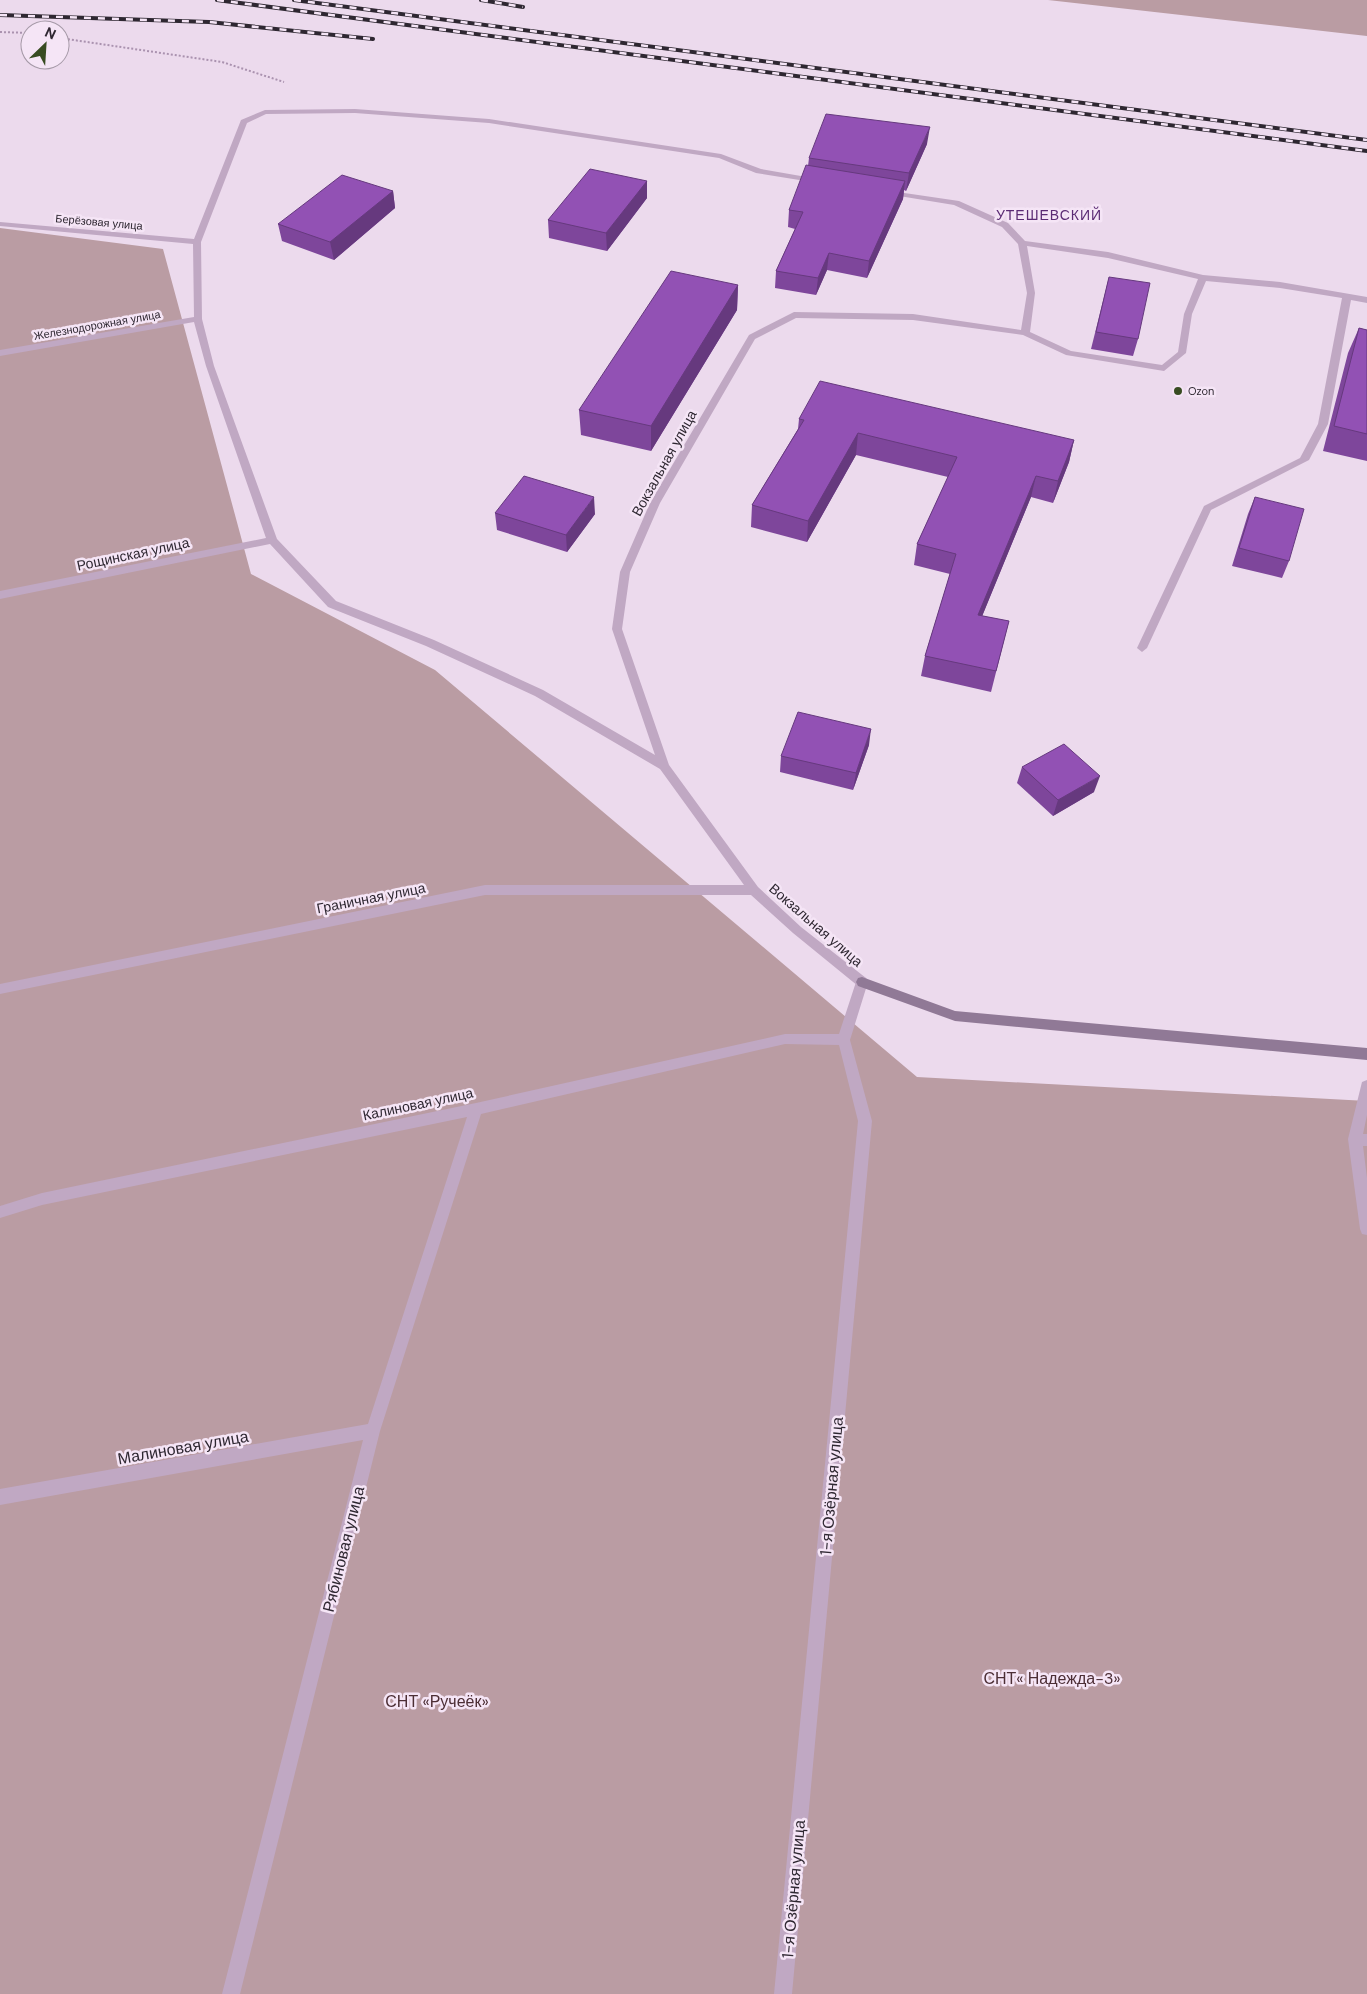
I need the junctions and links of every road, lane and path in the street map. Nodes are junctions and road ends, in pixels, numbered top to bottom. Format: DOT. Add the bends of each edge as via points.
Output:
graph roads {
  1 [pos="0,32"];
  2 [pos="20,33"];
  3 [pos="70,39"];
  4 [pos="286,83"];
  5 [pos="823,182"];
  6 [pos="880,191"];
  7 [pos="0,224"];
  8 [pos="197,242"];
  9 [pos="1022,243"];
  10 [pos="1204,278"];
  11 [pos="1347,296"];
  12 [pos="1367,300"];
  13 [pos="198,319"];
  14 [pos="1024,333"];
  15 [pos="0,354"];
  16 [pos="272,540"];
  17 [pos="0,596"];
  18 [pos="1142,648"];
  19 [pos="664,766"];
  20 [pos="754,890"];
  21 [pos="862,982"];
  22 [pos="0,989"];
  23 [pos="844,1040"];
  24 [pos="1367,1054"];
  25 [pos="1367,1086"];
  26 [pos="476,1109"];
  27 [pos="1361,1140"];
  28 [pos="0,1212"];
  29 [pos="1367,1229"];
  30 [pos="373,1431"];
  31 [pos="0,1497"];
  32 [pos="231,1994"];
  33 [pos="783,1994"];
  1 -- 2 [label="path"];
  3 -- 4 [label="path" via="222,62"];
  5 -- 8 [label="street" via="758,172 720,156 489,121 355,111 265,112 244,122"];
  6 -- 9 [label="street" via="956,203 1005,225"];
  7 -- 8 [label="street, Берёзовая улица"];
  8 -- 13 [label="street"];
  9 -- 10 [label="street" via="1108,255"];
  9 -- 14 [label="street" via="1031,293"];
  10 -- 11 [label="street" via="1280,284"];
  10 -- 14 [label="street, Вокзальная улица" via="1188,314 1182,353 1164,368 1069,354"];
  11 -- 12 [label="street"];
  11 -- 18 [label="street" via="1323,424 1304,460 1207,508"];
  13 -- 15 [label="street, Железнодорожная улица"];
  13 -- 16 [label="street" via="210,366"];
  14 -- 19 [label="street, Вокзальная улица" via="913,317 794,315 752,337 655,503 624,572 617,629"];
  16 -- 17 [label="street, Рощинская улица"];
  16 -- 19 [label="street" via="332,604 430,643 539,694"];
  19 -- 20 [label="street, Вокзальная улица"];
  20 -- 21 [label="street, Вокзальная улица" via="797,930"];
  20 -- 22 [label="street, Граничная улица" via="485,890"];
  21 -- 23 [label="street"];
  21 -- 24 [label="street" via="955,1016"];
  23 -- 26 [label="street, Калиновая улица" via="785,1039"];
  23 -- 33 [label="street, 1-я Озёрная улица" via="865,1121"];
  25 -- 27 [label="street"];
  26 -- 28 [label="street, Калиновая улица" via="51,1197"];
  26 -- 30 [label="street, Рябиновая улица"];
  27 -- 29 [label="street"];
  30 -- 31 [label="street, Малиновая улица"];
  30 -- 32 [label="street, Рябиновая улица"];
}
